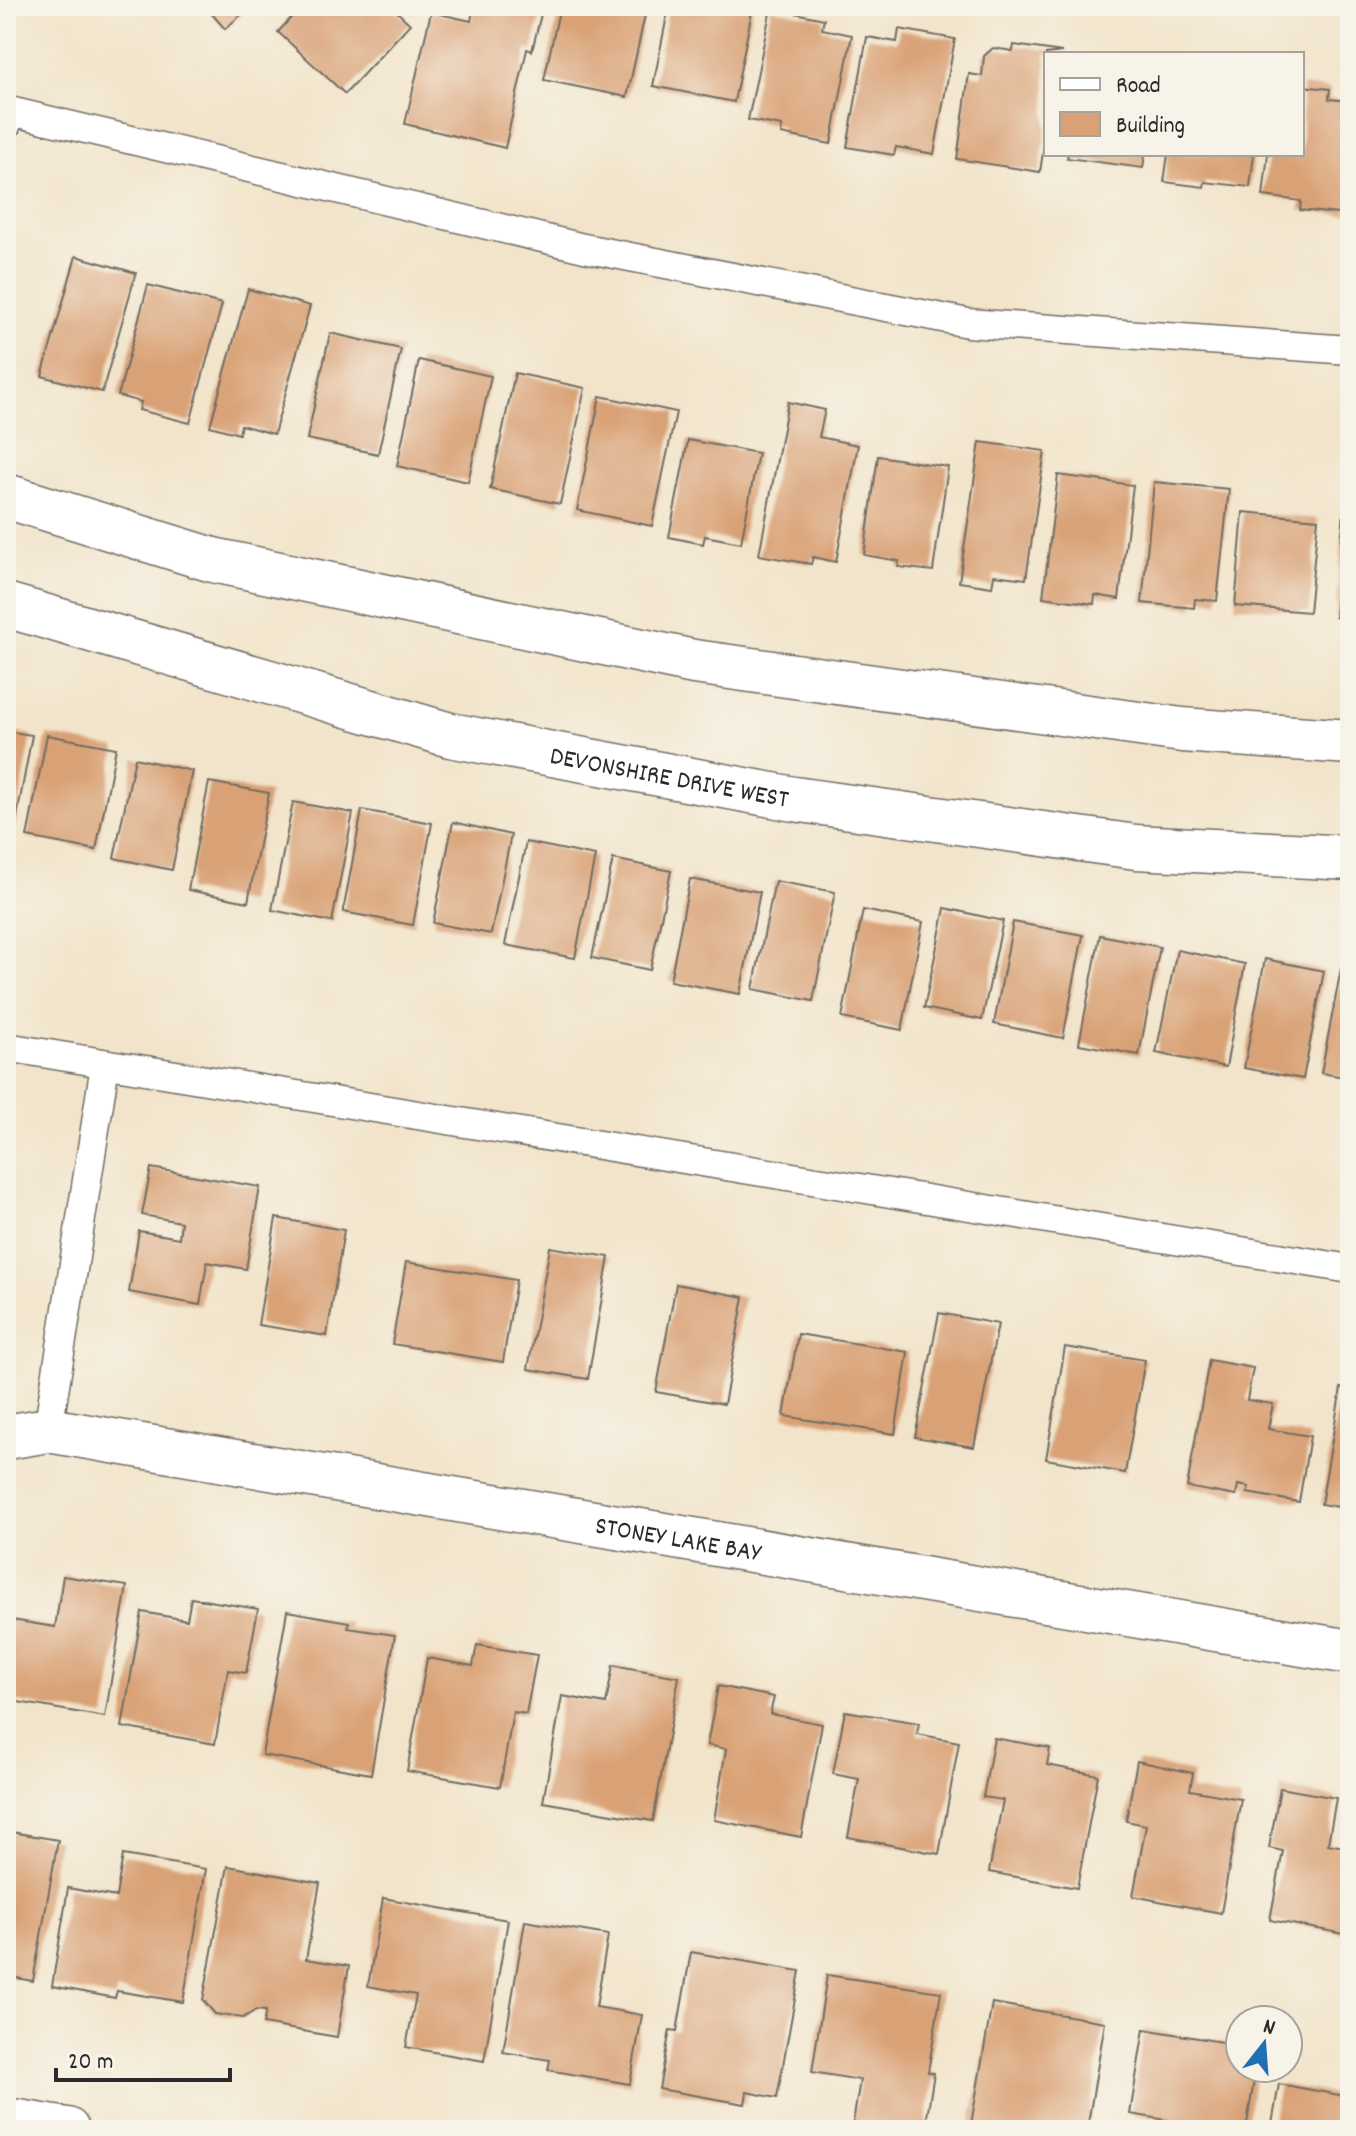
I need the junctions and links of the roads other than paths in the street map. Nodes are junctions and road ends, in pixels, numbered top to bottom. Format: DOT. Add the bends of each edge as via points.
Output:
graph roads {
  1 [pos="6,126"];
  2 [pos="1350,350"];
  3 [pos="6,496"];
  4 [pos="6,605"];
  5 [pos="1350,742"];
  6 [pos="1350,858"];
  7 [pos="6,1047"];
  8 [pos="105,1065"];
  9 [pos="1350,1269"];
  10 [pos="27,1434"];
  11 [pos="1350,1652"];
  12 [pos="6,2120"];
  13 [pos="67,2130"];
  1 -- 2 [label="lane" via="10,111 584,248 968,323"];
  3 -- 5 [label="street" via="213,560 694,662 1182,730"];
  4 -- 6 [label="street, DEVONSHIRE DRIVE WEST" via="450,735 794,799 1136,847"];
  7 -- 8 [label="lane"];
  8 -- 9 [label="lane"];
  8 -- 10 [label="lane"];
  10 -- 11 [label="street, STONEY LAKE BAY"];
  12 -- 13 [label="street"];
}
